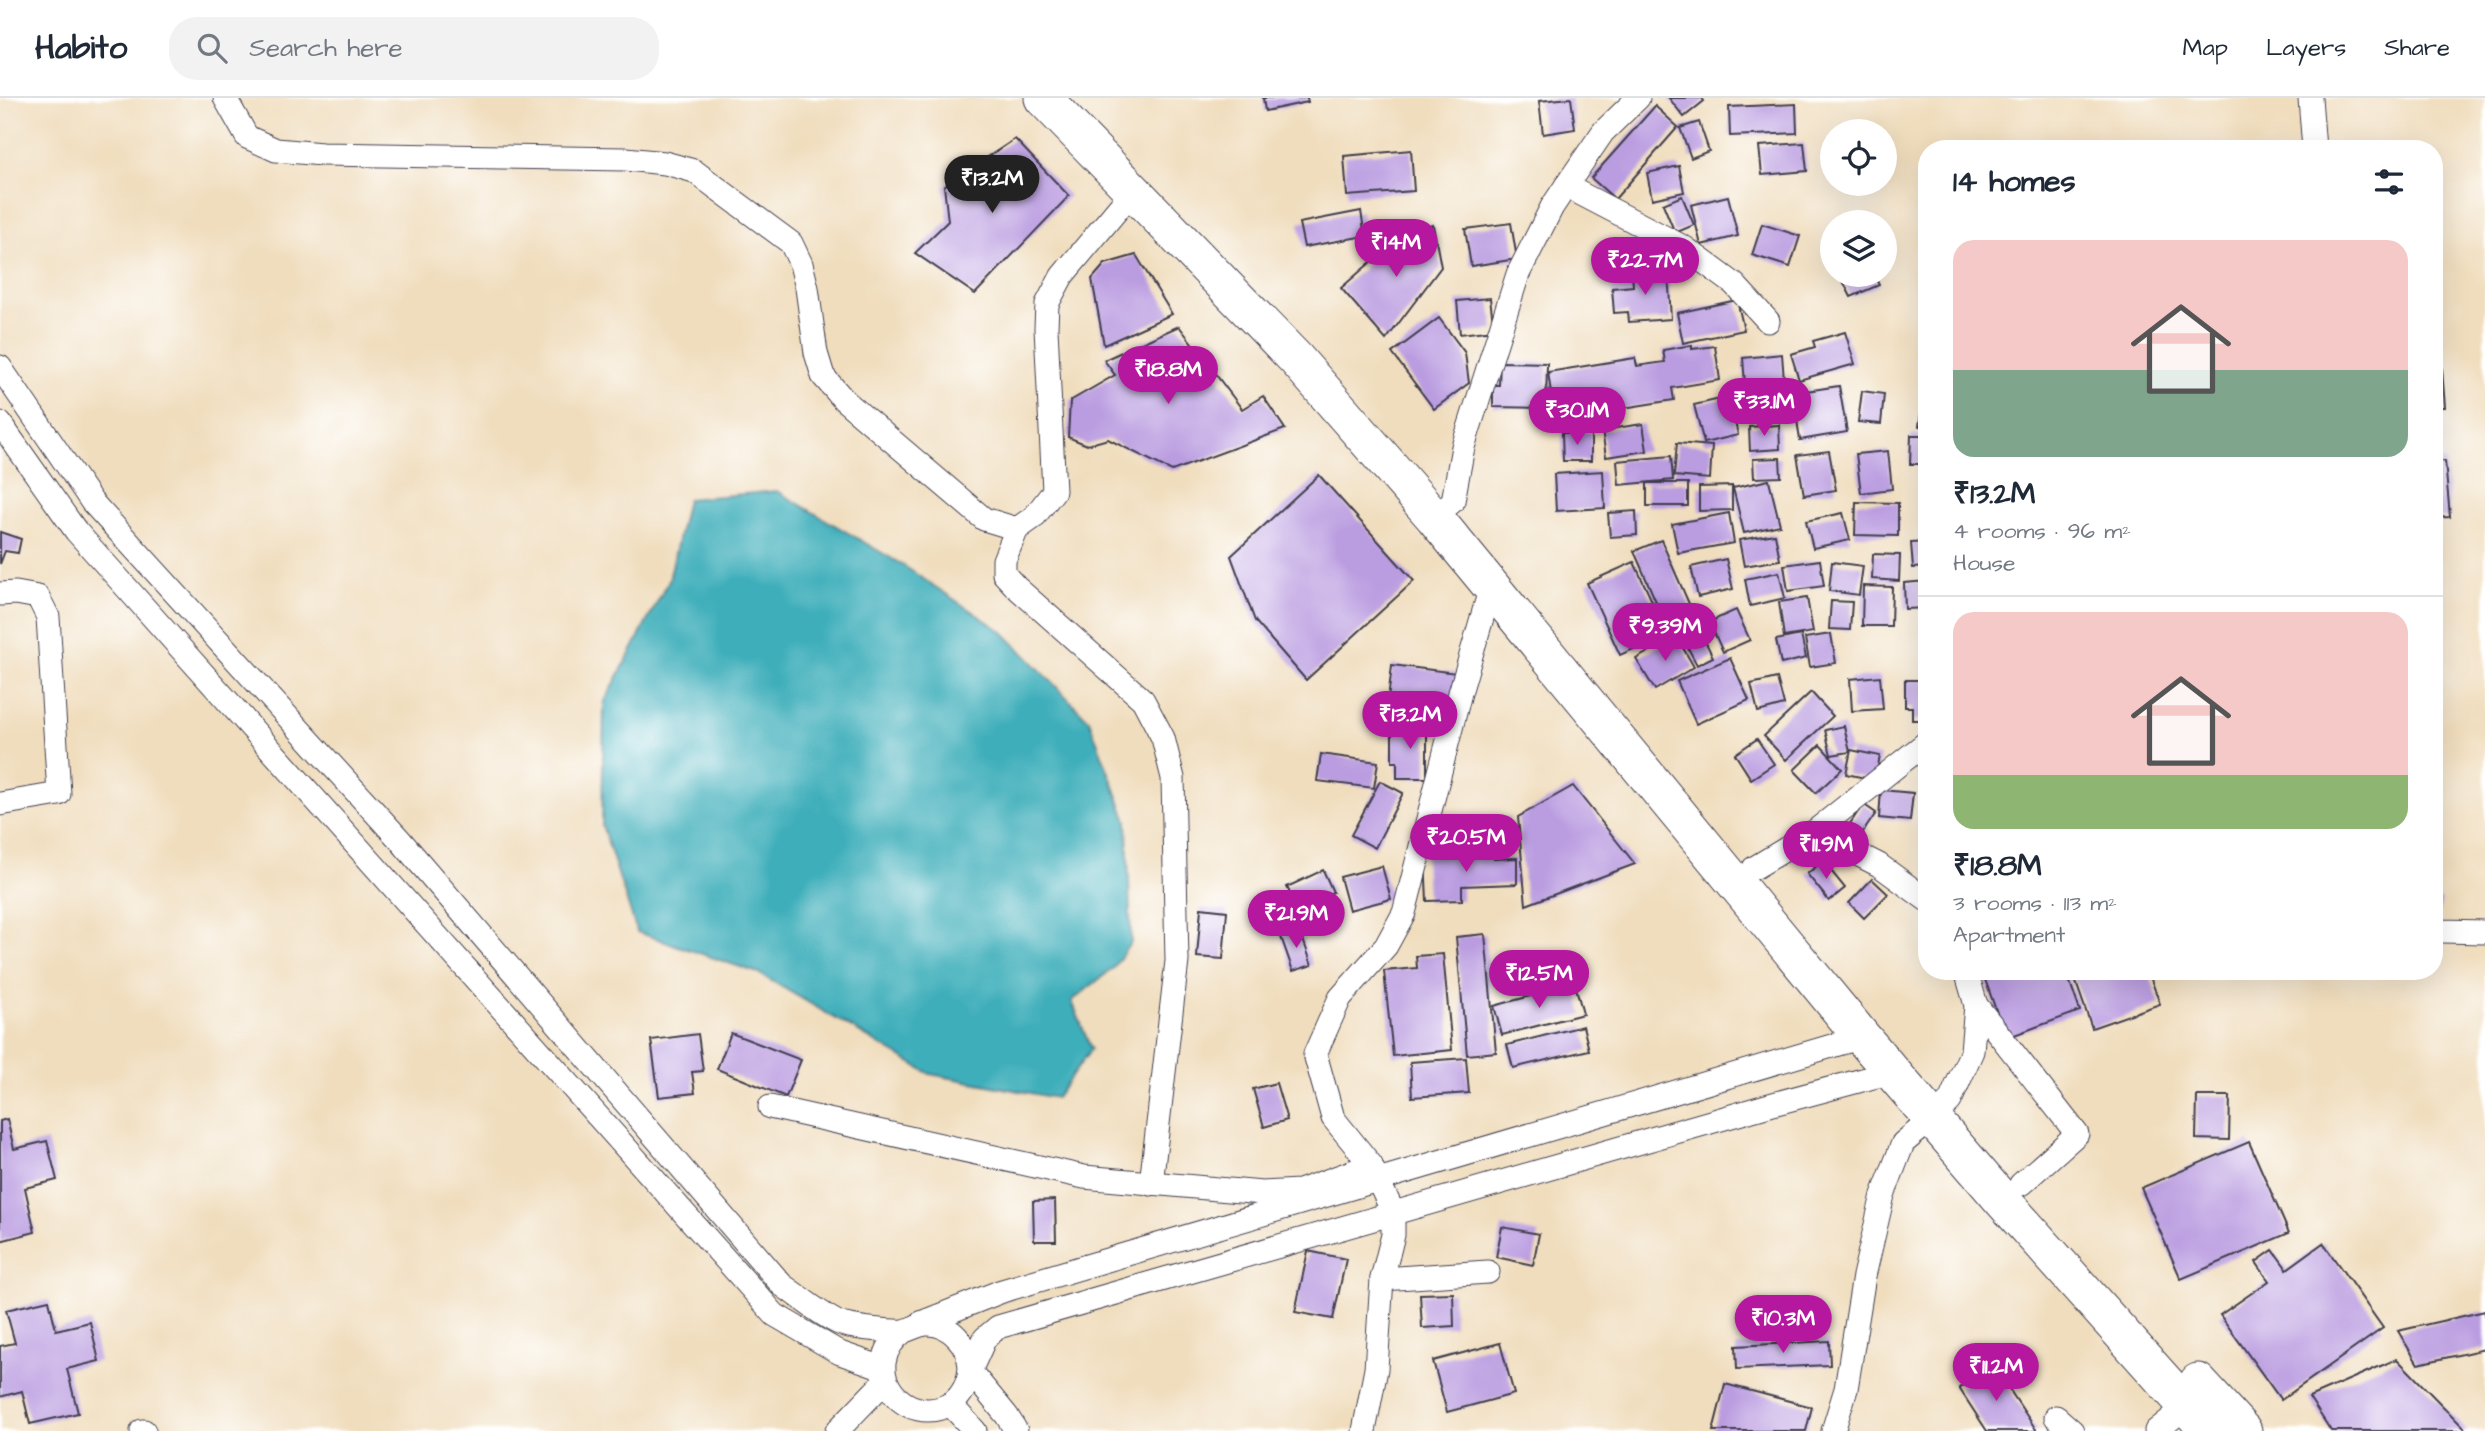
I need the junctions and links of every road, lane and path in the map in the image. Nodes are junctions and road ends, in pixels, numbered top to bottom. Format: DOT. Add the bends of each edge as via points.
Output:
graph roads {
  1 [pos="225,98"];
  2 [pos="1043,98"];
  3 [pos="1077,98"];
  4 [pos="1638,98"];
  5 [pos="2310,98"];
  6 [pos="2313,140"];
  7 [pos="1566,186"];
  8 [pos="1132,192"];
  9 [pos="1768,321"];
  10 [pos="0,368"];
  11 [pos="0,423"];
  12 [pos="1443,509"];
  13 [pos="1017,529"];
  14 [pos="1491,587"];
  15 [pos="0,594"];
  16 [pos="1582,678"];
  17 [pos="1918,749"];
  18 [pos="0,804"];
  19 [pos="1814,832"];
  20 [pos="1754,868"];
  21 [pos="1918,893"];
  22 [pos="2443,931"];
  23 [pos="2485,932"];
  24 [pos="1969,980"];
  25 [pos="1976,1004"];
  26 [pos="1862,1037"];
  27 [pos="1892,1072"];
  28 [pos="770,1107"];
  29 [pos="1941,1110"];
  30 [pos="1374,1173"];
  31 [pos="1151,1184"];
  32 [pos="2021,1184"];
  33 [pos="1393,1212"];
  34 [pos="1488,1272"];
  35 [pos="1382,1279"];
  36 [pos="909,1328"];
  37 [pos="970,1371"];
  38 [pos="884,1375"];
  39 [pos="950,1404"];
  40 [pos="2198,1418"];
  41 [pos="837,1431"];
  42 [pos="975,1431"];
  43 [pos="1016,1431"];
  44 [pos="1364,1431"];
  45 [pos="1833,1431"];
  46 [pos="2156,1431"];
  47 [pos="2243,1431"];
  1 -- 13 [label="street" via="247,137 276,150 626,159 694,172 790,243 807,288 823,376 844,400 984,519"];
  2 -- 8 [label="highway"];
  3 -- 12 [label="highway" via="1315,342"];
  4 -- 7 [label="street" via="1603,132"];
  5 -- 6 [label="street"];
  7 -- 9 [label="street" via="1685,248 1734,284"];
  7 -- 12 [label="street" via="1518,274"];
  8 -- 12 [label="highway"];
  8 -- 13 [label="street" via="1062,276 1047,304 1054,491 1034,517"];
  10 -- 36 [label="street" via="92,502 400,840 782,1285 842,1325"];
  11 -- 38 [label="street" via="76,531 775,1315"];
  12 -- 14 [label="highway"];
  12 -- 16 [label="highway"];
  13 -- 31 [label="street" via="1004,560 1004,574 1143,701 1163,738 1173,778 1177,961"];
  14 -- 16 [label="highway"];
  14 -- 30 [label="street" via="1404,913 1386,946 1340,998 1315,1054 1333,1118"];
  15 -- 18 [label="street" via="38,597 48,617 59,794"];
  16 -- 20 [label="highway"];
  16 -- 26 [label="highway"];
  17 -- 19 [label="street"];
  19 -- 20 [label="street"];
  19 -- 21 [label="street" via="1879,865"];
  20 -- 29 [label="highway"];
  22 -- 23 [label="street"];
  24 -- 25 [label="street"];
  25 -- 29 [label="street" via="1972,1052"];
  25 -- 32 [label="street" via="2077,1133"];
  26 -- 27 [label="highway"];
  26 -- 30 [label="street"];
  27 -- 29 [label="highway"];
  27 -- 33 [label="street"];
  28 -- 31 [label="street" via="1084,1177"];
  29 -- 32 [label="highway"];
  29 -- 40 [label="highway" via="2002,1200"];
  29 -- 45 [label="street" via="1903,1143 1883,1195 1846,1389"];
  30 -- 31 [label="street" via="1299,1191 1262,1193"];
  30 -- 33 [label="street"];
  30 -- 36 [label="street" via="1002,1291"];
  32 -- 47 [label="highway"];
  33 -- 35 [label="street" via="1393,1235"];
  33 -- 37 [label="street" via="998,1327 985,1338"];
  34 -- 35 [label="street"];
  35 -- 44 [label="street" via="1376,1369"];
  36 -- 37 [label="street" via="929,1324 954,1334 964,1345"];
  36 -- 38 [label="street" via="888,1347"];
  37 -- 39 [label="street" via="967,1384"];
  37 -- 43 [label="street"];
  38 -- 39 [label="street" via="891,1393 912,1408 925,1411"];
  38 -- 41 [label="street"];
  39 -- 42 [label="street"];
  40 -- 46 [label="street"];
}
